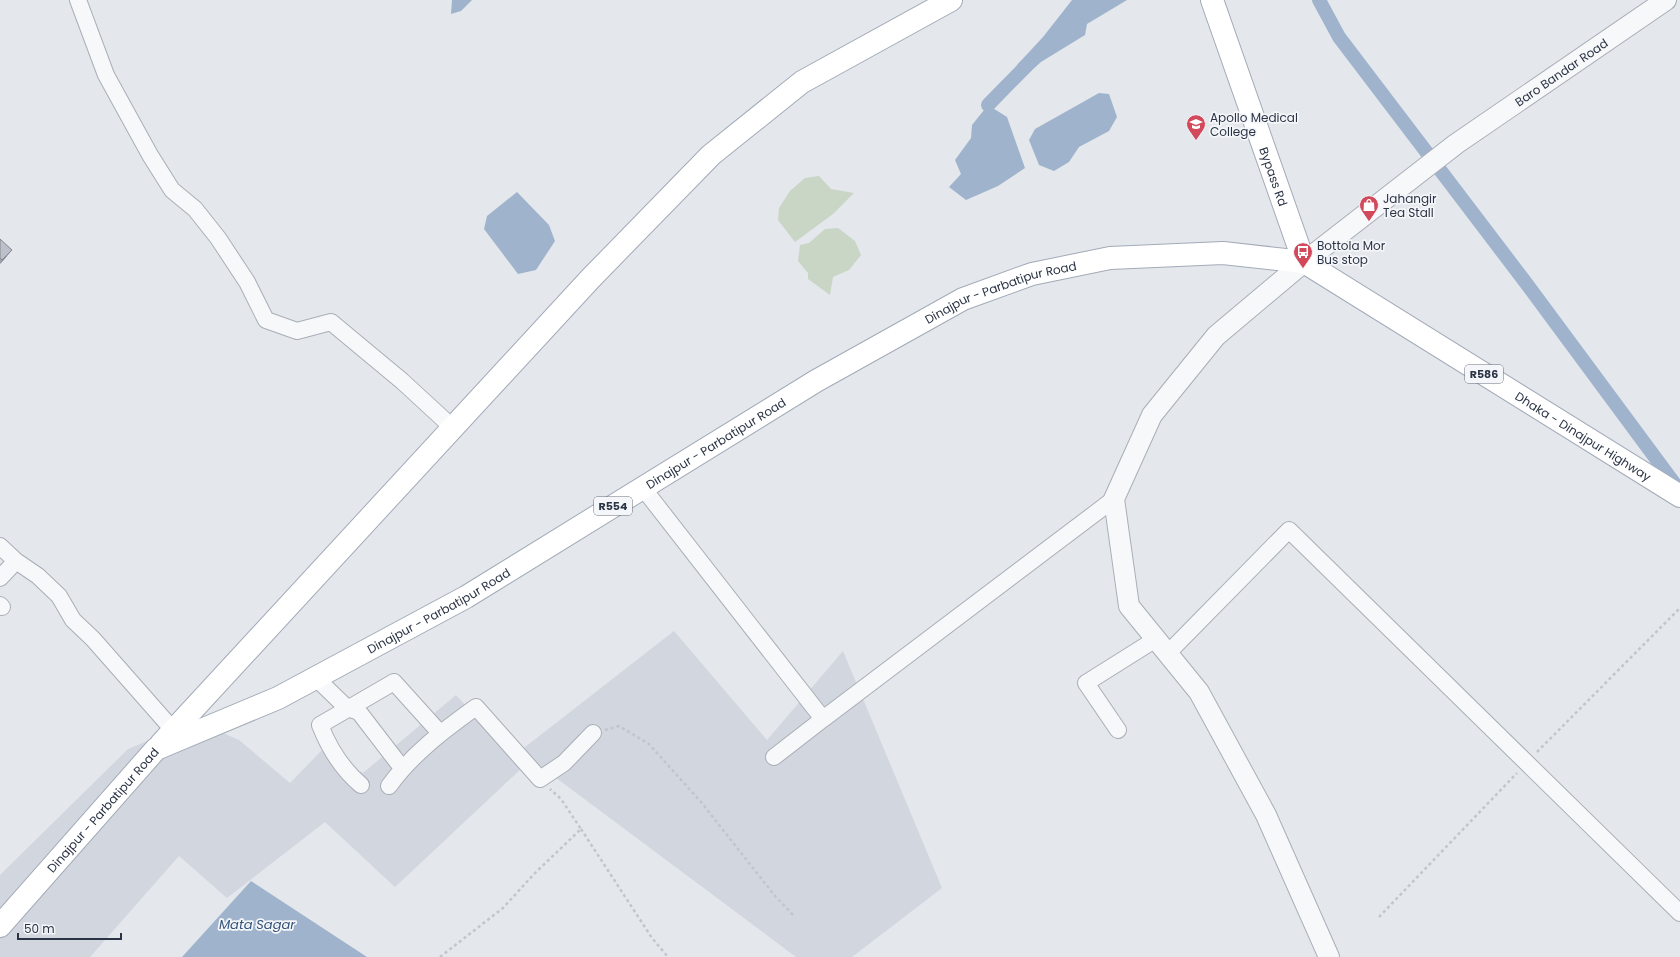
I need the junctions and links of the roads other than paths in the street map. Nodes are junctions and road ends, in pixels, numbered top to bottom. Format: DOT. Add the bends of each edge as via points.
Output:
graph roads {
  1 [pos="78,0"];
  2 [pos="951,0"];
  3 [pos="1212,0"];
  4 [pos="1666,0"];
  5 [pos="1304,262"];
  6 [pos="453,428"];
  7 [pos="643,488"];
  8 [pos="1672,491"];
  9 [pos="1114,499"];
  10 [pos="0,546"];
  11 [pos="16,561"];
  12 [pos="0,578"];
  13 [pos="1162,646"];
  14 [pos="316,678"];
  15 [pos="347,708"];
  16 [pos="823,719"];
  17 [pos="174,730"];
  18 [pos="1118,730"];
  19 [pos="440,733"];
  20 [pos="593,733"];
  21 [pos="156,749"];
  22 [pos="774,757"];
  23 [pos="402,768"];
  24 [pos="362,785"];
  25 [pos="389,786"];
  26 [pos="1680,913"];
  27 [pos="0,926"];
  28 [pos="1330,957"];
  1 -- 6 [label="street" via="106,75 150,155 172,190 195,209 218,238 247,282 266,320 297,330 330,322 402,381"];
  2 -- 6 [label="main road, R554" via="802,82 711,156 591,278"];
  3 -- 5 [label="main road, Bypass Rd"];
  4 -- 5 [label="street, Baro Bandar Road" via="1456,144"];
  5 -- 7 [label="main road, Dinajpur - Parbatipur Road / R554" via="1223,253 1110,258 1032,274 963,299 816,381"];
  5 -- 8 [label="main road, Dhaka - Dinajpur Highway / R586"];
  5 -- 9 [label="street, Baro Bandar Road" via="1216,336 1152,415"];
  6 -- 17 [label="main road, R554"];
  7 -- 14 [label="main road, Dinajpur - Parbatipur Road / R554" via="466,597"];
  7 -- 16 [label="street"];
  9 -- 13 [label="street" via="1129,606"];
  9 -- 16 [label="street"];
  10 -- 11 [label="street"];
  11 -- 12 [label="street"];
  11 -- 17 [label="street" via="38,576 59,596 73,620"];
  13 -- 18 [label="street" via="1086,683"];
  13 -- 26 [label="street" via="1289,530"];
  13 -- 28 [label="street" via="1199,692 1266,815"];
  14 -- 15 [label="street"];
  14 -- 21 [label="main road, Dinajpur - Parbatipur Road / R554" via="278,698"];
  15 -- 19 [label="street" via="394,682"];
  15 -- 23 [label="street" via="359,712"];
  15 -- 24 [label="street" via="320,725 327,743 348,774"];
  16 -- 22 [label="street"];
  17 -- 21 [label="main road, R554"];
  19 -- 20 [label="street" via="476,707 540,779 564,763"];
  19 -- 23 [label="street"];
  21 -- 27 [label="main road, Dinajpur - Parbatipur Road / R554"];
  23 -- 25 [label="street"];
}
